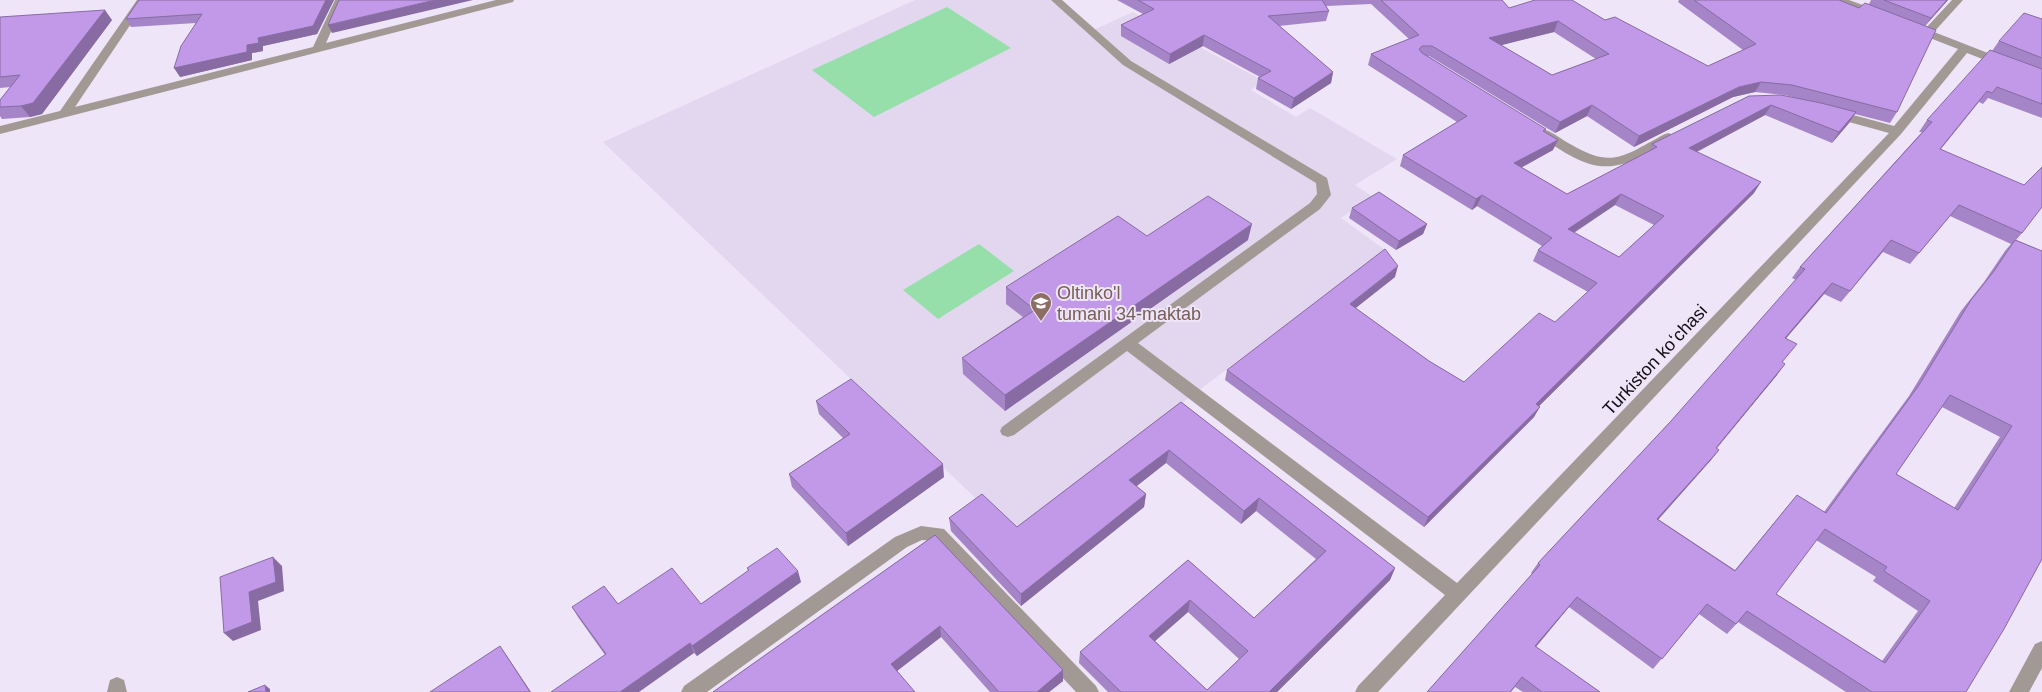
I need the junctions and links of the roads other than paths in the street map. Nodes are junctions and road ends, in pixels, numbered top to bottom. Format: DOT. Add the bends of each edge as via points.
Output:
graph roads {
  1 [pos="142,0"];
  2 [pos="340,0"];
  3 [pos="509,0"];
  4 [pos="1056,0"];
  5 [pos="1839,0"];
  6 [pos="1958,0"];
  7 [pos="1927,33"];
  8 [pos="318,48"];
  9 [pos="1965,48"];
  10 [pos="2042,78"];
  11 [pos="1823,111"];
  12 [pos="65,113"];
  13 [pos="1534,128"];
  14 [pos="0,130"];
  15 [pos="1898,131"];
  16 [pos="1678,132"];
  17 [pos="1127,344"];
  18 [pos="1008,431"];
  19 [pos="1458,594"];
  20 [pos="2042,650"];
  21 [pos="691,692"];
  22 [pos="1089,692"];
  23 [pos="1365,692"];
  24 [pos="2019,692"];
  1 -- 12 [label="street"];
  2 -- 8 [label="street"];
  3 -- 8 [label="street"];
  4 -- 17 [label="street" via="1127,63 1322,181 1324,195 1315,206"];
  5 -- 7 [label="street"];
  6 -- 7 [label="street"];
  7 -- 9 [label="street"];
  8 -- 12 [label="street"];
  9 -- 10 [label="street"];
  9 -- 15 [label="street, Turkiston koʻchasi"];
  11 -- 15 [label="street"];
  12 -- 14 [label="street"];
  13 -- 16 [label="street" via="1577,154 1600,162 1618,162"];
  15 -- 19 [label="street, Turkiston koʻchasi"];
  17 -- 18 [label="street"];
  17 -- 19 [label="street"];
  19 -- 23 [label="street, Turkiston koʻchasi"];
  20 -- 24 [label="street"];
  21 -- 22 [label="street" via="901,542 921,533 938,534"];
}
